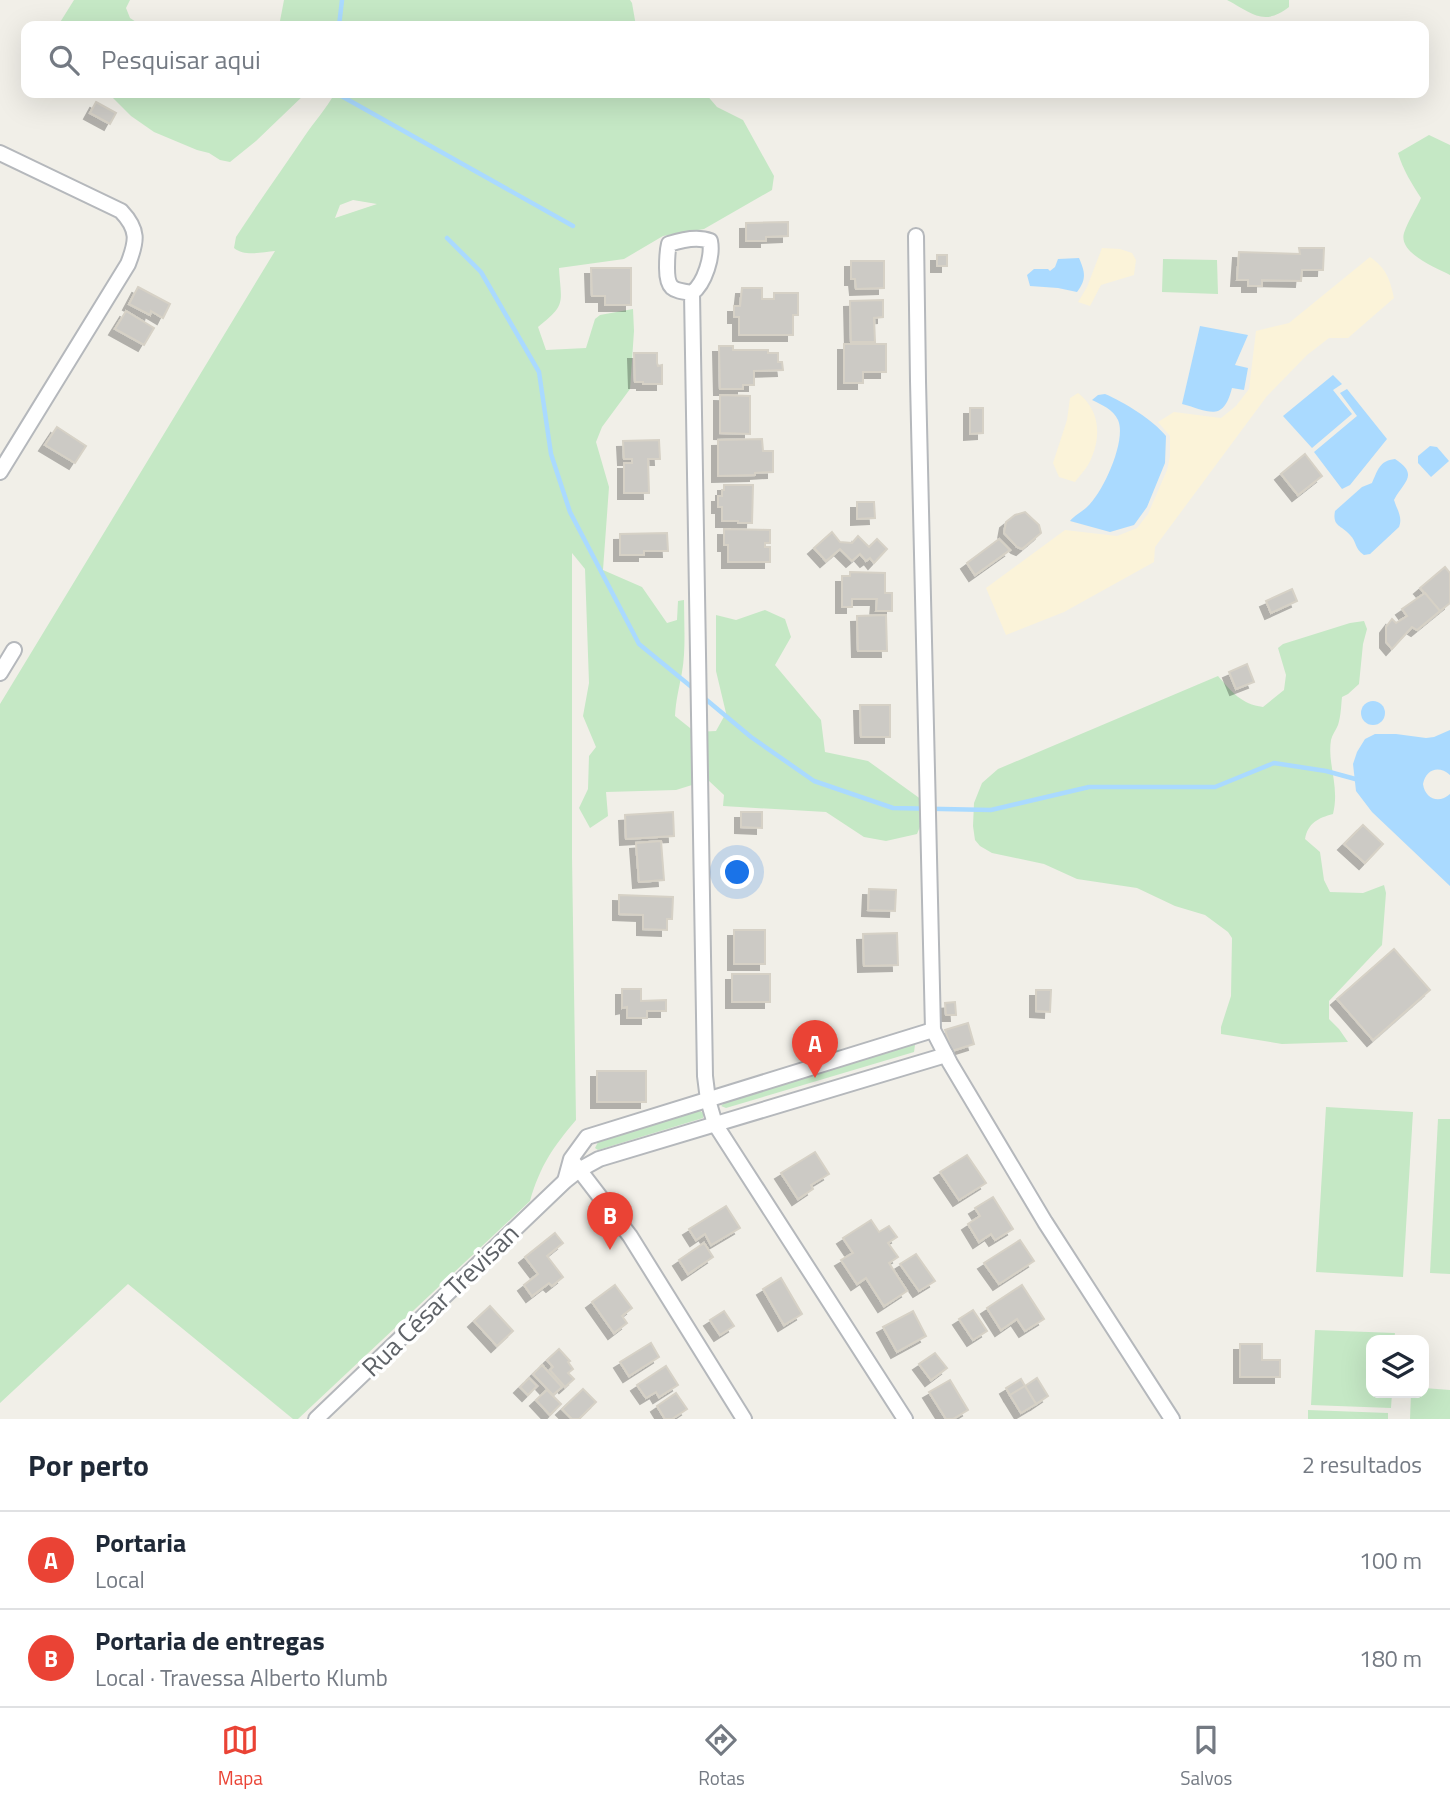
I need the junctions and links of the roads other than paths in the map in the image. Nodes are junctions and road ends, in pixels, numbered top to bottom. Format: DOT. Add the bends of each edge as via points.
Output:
graph roads {
  1 [pos="0,154"];
  2 [pos="916,236"];
  3 [pos="692,293"];
  4 [pos="5,452"];
  5 [pos="0,472"];
  6 [pos="14,650"];
  7 [pos="0,673"];
  8 [pos="933,1030"];
  9 [pos="946,1055"];
  10 [pos="708,1100"];
  11 [pos="715,1124"];
  12 [pos="575,1164"];
  13 [pos="316,1419"];
  14 [pos="744,1419"];
  15 [pos="905,1419"];
  16 [pos="1172,1419"];
  1 -- 4 [label="street" via="121,211 136,235 128,264"];
  2 -- 8 [label="street"];
  3 -- 10 [label="street"];
  4 -- 5 [label="street"];
  6 -- 7 [label="street"];
  8 -- 9 [label="street"];
  8 -- 10 [label="street"];
  9 -- 11 [label="street"];
  9 -- 16 [label="street" via="1045,1222"];
  10 -- 11 [label="street"];
  10 -- 12 [label="street" via="587,1137"];
  11 -- 12 [label="street"];
  11 -- 15 [label="street"];
  12 -- 13 [label="street, Rua César Trevisan" via="565,1181"];
  12 -- 14 [label="street" via="630,1236"];
}
